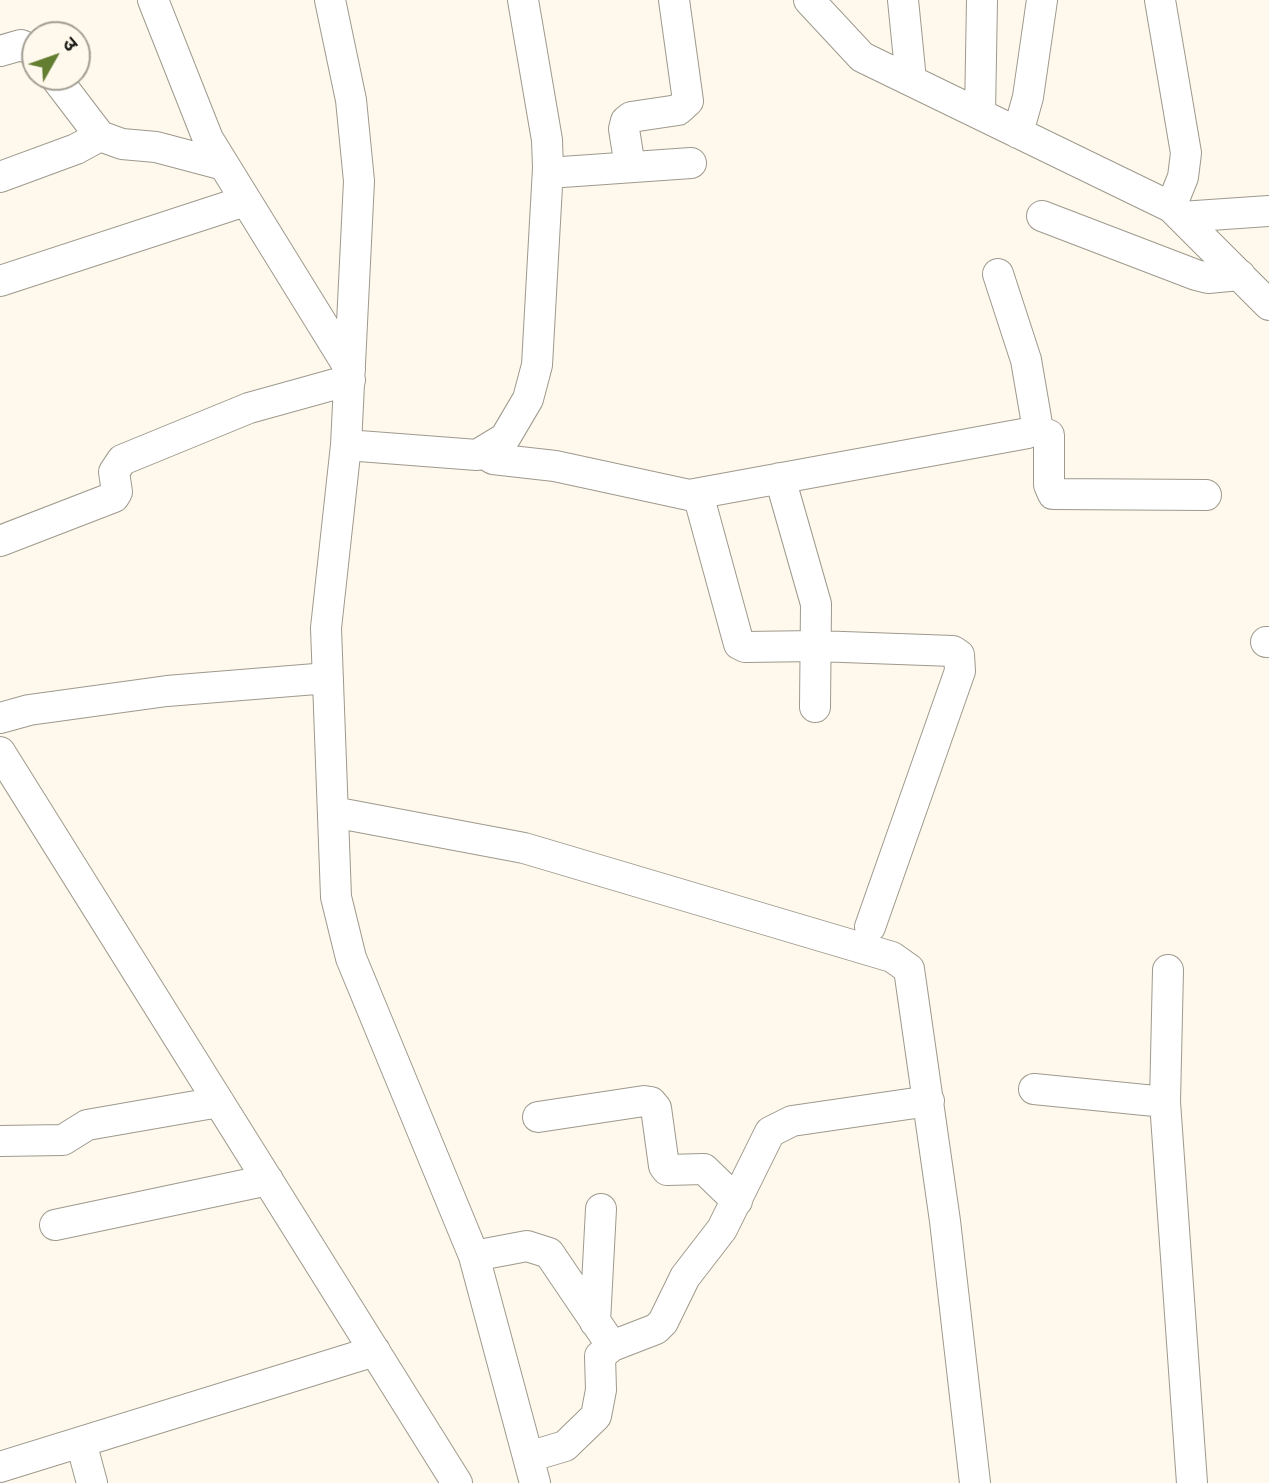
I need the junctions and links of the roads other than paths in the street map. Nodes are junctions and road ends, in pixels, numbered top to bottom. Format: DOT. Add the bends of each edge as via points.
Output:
graph roads {
  1 [pos="153,0"];
  2 [pos="330,0"];
  3 [pos="523,0"];
  4 [pos="674,0"];
  5 [pos="809,0"];
  6 [pos="903,0"];
  7 [pos="982,0"];
  8 [pos="1042,0"];
  9 [pos="1160,0"];
  10 [pos="21,45"];
  11 [pos="0,51"];
  12 [pos="911,80"];
  13 [pos="66,91"];
  14 [pos="980,114"];
  15 [pos="1018,133"];
  16 [pos="100,136"];
  17 [pos="691,163"];
  18 [pos="224,165"];
  19 [pos="630,167"];
  20 [pos="548,173"];
  21 [pos="0,177"];
  22 [pos="245,201"];
  23 [pos="1269,211"];
  24 [pos="1176,212"];
  25 [pos="1042,216"];
  26 [pos="998,275"];
  27 [pos="1240,275"];
  28 [pos="0,281"];
  29 [pos="1267,301"];
  30 [pos="350,374"];
  31 [pos="1035,430"];
  32 [pos="345,445"];
  33 [pos="484,453"];
  34 [pos="780,478"];
  35 [pos="698,494"];
  36 [pos="1206,495"];
  37 [pos="0,541"];
  38 [pos="816,646"];
  39 [pos="328,677"];
  40 [pos="815,707"];
  41 [pos="0,718"];
  42 [pos="1,757"];
  43 [pos="333,812"];
  44 [pos="870,927"];
  45 [pos="1168,970"];
  46 [pos="1034,1089"];
  47 [pos="929,1101"];
  48 [pos="219,1102"];
  49 [pos="1165,1102"];
  50 [pos="538,1117"];
  51 [pos="0,1141"];
  52 [pos="268,1180"];
  53 [pos="737,1200"];
  54 [pos="601,1209"];
  55 [pos="55,1225"];
  56 [pos="474,1256"];
  57 [pos="595,1322"];
  58 [pos="612,1346"];
  59 [pos="375,1351"];
  60 [pos="81,1442"];
  61 [pos="0,1467"];
  62 [pos="532,1470"];
  63 [pos="92,1483"];
  64 [pos="457,1483"];
  65 [pos="975,1483"];
  66 [pos="1192,1483"];
  1 -- 18 [label="street" via="208,139"];
  2 -- 30 [label="street" via="351,100 359,181"];
  3 -- 20 [label="street" via="547,140"];
  4 -- 19 [label="street" via="688,101 678,110 626,121"];
  5 -- 12 [label="street" via="862,57"];
  6 -- 12 [label="street"];
  7 -- 14 [label="street"];
  8 -- 15 [label="street"];
  9 -- 24 [label="street" via="1186,153"];
  10 -- 11 [label="street"];
  12 -- 14 [label="street"];
  13 -- 16 [label="street"];
  14 -- 15 [label="street"];
  15 -- 24 [label="street"];
  16 -- 18 [label="street"];
  16 -- 21 [label="street"];
  17 -- 19 [label="street"];
  18 -- 22 [label="street"];
  19 -- 20 [label="street"];
  20 -- 33 [label="street" via="534,376 518,420 505,438"];
  22 -- 28 [label="street"];
  22 -- 30 [label="street"];
  23 -- 24 [label="street"];
  24 -- 27 [label="street"];
  25 -- 27 [label="street" via="1196,275"];
  26 -- 31 [label="street" via="1026,360"];
  27 -- 29 [label="street"];
  30 -- 32 [label="street"];
  30 -- 37 [label="street" via="249,408 122,460 114,472 114,496"];
  31 -- 34 [label="street"];
  31 -- 36 [label="street" via="1049,435 1053,494"];
  32 -- 33 [label="street"];
  32 -- 39 [label="street" via="326,628"];
  33 -- 35 [label="street" via="493,459 555,466 678,495"];
  34 -- 35 [label="street"];
  34 -- 38 [label="street" via="814,591"];
  35 -- 38 [label="street" via="739,644"];
  38 -- 40 [label="street"];
  38 -- 44 [label="street" via="953,651 961,660"];
  39 -- 41 [label="street" via="167,691"];
  39 -- 43 [label="street"];
  42 -- 48 [label="street"];
  43 -- 47 [label="street" via="524,848 892,957 909,969 912,978"];
  43 -- 56 [label="street" via="337,897 351,958"];
  45 -- 49 [label="street"];
  46 -- 49 [label="street"];
  47 -- 53 [label="street" via="778,1126 762,1145"];
  47 -- 65 [label="street"];
  48 -- 51 [label="street" via="87,1125 63,1140"];
  48 -- 52 [label="street"];
  49 -- 66 [label="street"];
  50 -- 53 [label="street" via="651,1102 667,1170 704,1169"];
  52 -- 55 [label="street"];
  52 -- 59 [label="street"];
  53 -- 58 [label="street" via="716,1240 685,1277 663,1322"];
  54 -- 57 [label="street"];
  56 -- 57 [label="street" via="538,1247 549,1253"];
  56 -- 62 [label="street"];
  57 -- 58 [label="street"];
  58 -- 62 [label="street" via="600,1356 596,1416"];
  59 -- 60 [label="street"];
  59 -- 64 [label="street"];
  60 -- 61 [label="street"];
  60 -- 63 [label="street"];
}
